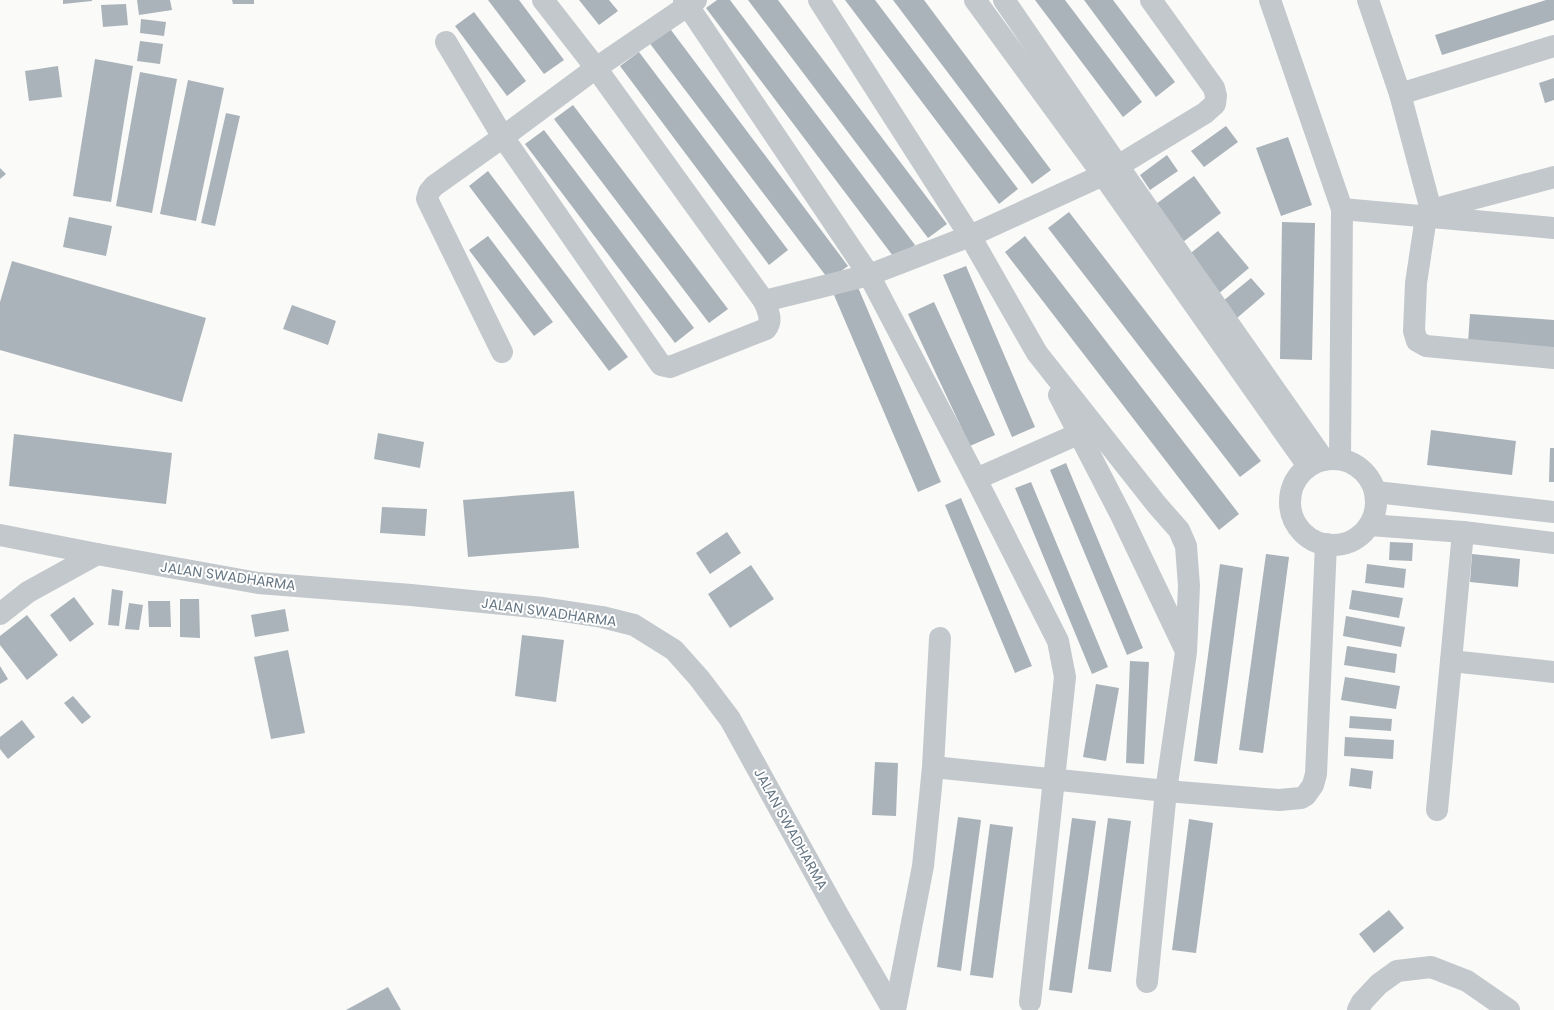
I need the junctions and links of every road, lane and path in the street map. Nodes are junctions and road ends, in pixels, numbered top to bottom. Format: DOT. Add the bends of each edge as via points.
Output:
graph roads {
  1 [pos="543,0"];
  2 [pos="819,0"];
  3 [pos="975,0"];
  4 [pos="1004,0"];
  5 [pos="1151,0"];
  6 [pos="1270,0"];
  7 [pos="1368,0"];
  8 [pos="690,2"];
  9 [pos="446,42"];
  10 [pos="1554,46"];
  11 [pos="596,68"];
  12 [pos="1400,94"];
  13 [pos="503,137"];
  14 [pos="1110,171"];
  15 [pos="1554,177"];
  16 [pos="1342,209"];
  17 [pos="1429,213"];
  18 [pos="1554,228"];
  19 [pos="970,236"];
  20 [pos="869,275"];
  21 [pos="764,301"];
  22 [pos="502,352"];
  23 [pos="1037,353"];
  24 [pos="1554,358"];
  25 [pos="1078,434"];
  26 [pos="1324,462"];
  27 [pos="976,479"];
  28 [pos="1376,492"];
  29 [pos="1157,505"];
  30 [pos="1554,512"];
  31 [pos="1121,515"];
  32 [pos="1370,525"];
  33 [pos="1463,532"];
  34 [pos="0,535"];
  35 [pos="1554,543"];
  36 [pos="1326,544"];
  37 [pos="97,554"];
  38 [pos="0,614"];
  39 [pos="940,638"];
  40 [pos="1186,652"];
  41 [pos="1451,661"];
  42 [pos="1554,672"];
  43 [pos="933,767"];
  44 [pos="1055,780"];
  45 [pos="1166,791"];
  46 [pos="1437,810"];
  47 [pos="1147,982"];
  48 [pos="1030,1002"];
  49 [pos="894,1010"];
  50 [pos="1358,1010"];
  51 [pos="1509,1010"];
  1 -- 11 [label="street"];
  2 -- 19 [label="street"];
  3 -- 14 [label="street"];
  4 -- 14 [label="street"];
  5 -- 14 [label="street" via="1214,88 1215,104 1205,113"];
  6 -- 16 [label="street"];
  7 -- 12 [label="street"];
  8 -- 11 [label="street"];
  8 -- 20 [label="street"];
  9 -- 13 [label="street"];
  10 -- 12 [label="street"];
  11 -- 13 [label="street"];
  11 -- 21 [label="street"];
  12 -- 17 [label="street"];
  13 -- 21 [label="street" via="661,365 670,367 764,330 770,322"];
  13 -- 22 [label="street" via="434,186 427,199"];
  14 -- 19 [label="street"];
  14 -- 26 [label="street"];
  15 -- 17 [label="street"];
  16 -- 17 [label="street"];
  16 -- 26 [label="street"];
  17 -- 18 [label="street"];
  17 -- 24 [label="street" via="1416,283 1414,331 1418,341 1426,346"];
  19 -- 20 [label="street"];
  19 -- 23 [label="street"];
  20 -- 21 [label="street"];
  20 -- 27 [label="street"];
  23 -- 25 [label="street"];
  23 -- 29 [label="street"];
  25 -- 27 [label="street"];
  25 -- 31 [label="street"];
  26 -- 28 [label="street" via="1356,465 1369,476"];
  26 -- 36 [label="street" via="1297,478 1291,494 1291,511 1298,527 1310,538"];
  27 -- 44 [label="street" via="1058,642 1065,677"];
  28 -- 30 [label="street"];
  28 -- 32 [label="street" via="1376,509"];
  29 -- 31 [label="street"];
  29 -- 40 [label="street" via="1179,530 1186,546 1189,586"];
  31 -- 40 [label="street"];
  32 -- 33 [label="street"];
  32 -- 36 [label="street" via="1358,537 1343,544"];
  33 -- 35 [label="street"];
  33 -- 41 [label="street"];
  34 -- 37 [label="street, JALAN SWADHARMA"];
  36 -- 45 [label="street" via="1316,774 1310,791 1301,798 1279,800"];
  37 -- 38 [label="street" via="28,592"];
  37 -- 49 [label="street, JALAN SWADHARMA" via="258,583 543,608 634,625 674,650 700,678 730,719 838,915"];
  39 -- 43 [label="street"];
  40 -- 45 [label="street"];
  41 -- 42 [label="street"];
  41 -- 46 [label="street"];
  43 -- 44 [label="street"];
  43 -- 49 [label="street" via="923,866"];
  44 -- 45 [label="street"];
  44 -- 48 [label="street"];
  45 -- 47 [label="street"];
  50 -- 51 [label="street" via="1362,1002 1397,971 1431,967 1467,981"];
}
